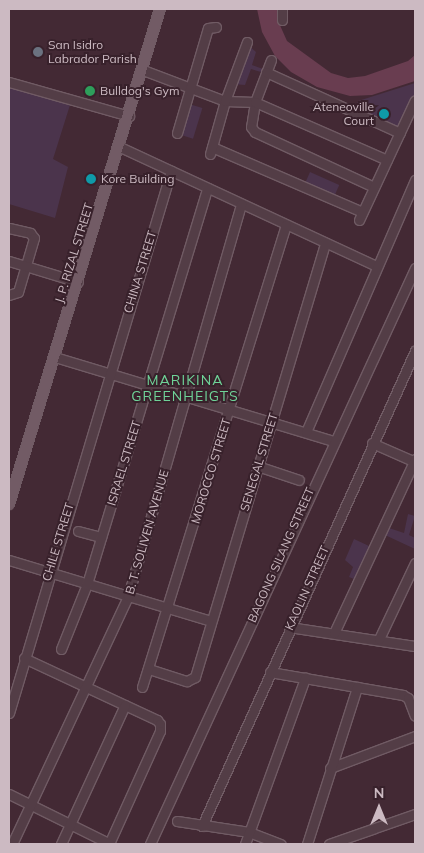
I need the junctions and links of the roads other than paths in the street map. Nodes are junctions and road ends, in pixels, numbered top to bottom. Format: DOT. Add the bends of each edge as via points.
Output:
graph roads {
  1 [pos="160,9"];
  2 [pos="282,9"];
  3 [pos="282,20"];
  4 [pos="216,27"];
  5 [pos="248,42"];
  6 [pos="271,60"];
  7 [pos="143,70"];
  8 [pos="266,72"];
  9 [pos="9,78"];
  10 [pos="9,82"];
  11 [pos="19,83"];
  12 [pos="189,85"];
  13 [pos="415,100"];
  14 [pos="225,101"];
  15 [pos="255,102"];
  16 [pos="129,116"];
  17 [pos="400,132"];
  18 [pos="176,133"];
  19 [pos="120,147"];
  20 [pos="387,160"];
  21 [pos="171,171"];
  22 [pos="415,182"];
  23 [pos="374,187"];
  24 [pos="207,188"];
  25 [pos="241,204"];
  26 [pos="286,225"];
  27 [pos="9,228"];
  28 [pos="325,243"];
  29 [pos="9,262"];
  30 [pos="25,266"];
  31 [pos="376,266"];
  32 [pos="415,268"];
  33 [pos="78,282"];
  34 [pos="12,295"];
  35 [pos="415,351"];
  36 [pos="55,357"];
  37 [pos="109,373"];
  38 [pos="148,385"];
  39 [pos="186,396"];
  40 [pos="230,409"];
  41 [pos="271,422"];
  42 [pos="306,432"];
  43 [pos="333,440"];
  44 [pos="372,443"];
  45 [pos="415,461"];
  46 [pos="257,466"];
  47 [pos="13,474"];
  48 [pos="299,480"];
  49 [pos="9,504"];
  50 [pos="78,531"];
  51 [pos="101,537"];
  52 [pos="9,560"];
  53 [pos="415,563"];
  54 [pos="48,572"];
  55 [pos="88,584"];
  56 [pos="128,596"];
  57 [pos="169,608"];
  58 [pos="211,621"];
  59 [pos="289,627"];
  60 [pos="334,633"];
  61 [pos="379,639"];
  62 [pos="415,646"];
  63 [pos="61,649"];
  64 [pos="24,658"];
  65 [pos="149,669"];
  66 [pos="270,672"];
  67 [pos="305,678"];
  68 [pos="86,687"];
  69 [pos="142,687"];
  70 [pos="357,687"];
  71 [pos="125,705"];
  72 [pos="9,712"];
  73 [pos="415,716"];
  74 [pos="415,736"];
  75 [pos="330,768"];
  76 [pos="9,794"];
  77 [pos="30,804"];
  78 [pos="415,814"];
  79 [pos="177,821"];
  80 [pos="70,824"];
  81 [pos="202,826"];
  82 [pos="249,832"];
  83 [pos="12,844"];
  84 [pos="60,844"];
  85 [pos="110,844"];
  86 [pos="150,844"];
  87 [pos="245,844"];
  88 [pos="281,844"];
  89 [pos="307,844"];
  90 [pos="329,844"];
  1 -- 7 [label="main road, J. P. RIZAL STREET"];
  2 -- 3 [label="street"];
  4 -- 12 [label="street" via="208,28"];
  5 -- 14 [label="street"];
  6 -- 8 [label="street"];
  7 -- 12 [label="street"];
  7 -- 16 [label="main road, J. P. RIZAL STREET"];
  8 -- 15 [label="street"];
  8 -- 17 [label="street"];
  9 -- 11 [label="street"];
  10 -- 11 [label="street"];
  11 -- 16 [label="street"];
  12 -- 14 [label="street"];
  12 -- 18 [label="street"];
  13 -- 17 [label="street"];
  14 -- 15 [label="street"];
  14 -- 23 [label="street" via="212,150 360,216"];
  15 -- 20 [label="street"];
  15 -- 23 [label="street" via="251,119 255,132"];
  16 -- 19 [label="main road, J. P. RIZAL STREET"];
  17 -- 20 [label="street"];
  19 -- 21 [label="street"];
  19 -- 33 [label="main road, J. P. RIZAL STREET"];
  20 -- 23 [label="street"];
  21 -- 24 [label="street"];
  21 -- 37 [label="street, CHINA STREET"];
  22 -- 31 [label="street"];
  24 -- 25 [label="street"];
  24 -- 38 [label="street, ISRAEL STREET"];
  25 -- 26 [label="street"];
  25 -- 39 [label="street, B. T. SOLIVEN AVENUE"];
  26 -- 28 [label="street"];
  26 -- 40 [label="street, MOROCCO STREET"];
  27 -- 30 [label="street" via="34,237"];
  28 -- 31 [label="street"];
  28 -- 41 [label="street, SENEGAL STREET"];
  29 -- 30 [label="street"];
  30 -- 33 [label="street"];
  30 -- 34 [label="street"];
  31 -- 42 [label="street"];
  32 -- 43 [label="street, BAGONG SILANG STREET"];
  33 -- 36 [label="main road, J. P. RIZAL STREET"];
  35 -- 44 [label="street, KAOLIN STREET"];
  36 -- 37 [label="street"];
  36 -- 47 [label="main road, J. P. RIZAL STREET"];
  37 -- 38 [label="street"];
  37 -- 54 [label="street, CHILE STREET"];
  38 -- 39 [label="street"];
  38 -- 51 [label="street, ISRAEL STREET"];
  39 -- 40 [label="street"];
  39 -- 56 [label="street, B. T. SOLIVEN AVENUE"];
  40 -- 41 [label="street"];
  40 -- 57 [label="street, MOROCCO STREET"];
  41 -- 42 [label="street"];
  41 -- 46 [label="street, SENEGAL STREET"];
  42 -- 43 [label="street"];
  43 -- 86 [label="street, BAGONG SILANG STREET"];
  44 -- 45 [label="street"];
  44 -- 59 [label="street, KAOLIN STREET"];
  45 -- 60 [label="street"];
  46 -- 48 [label="street"];
  46 -- 58 [label="street, SENEGAL STREET"];
  47 -- 49 [label="main road, J. P. RIZAL STREET"];
  50 -- 51 [label="street"];
  51 -- 55 [label="street, ISRAEL STREET"];
  52 -- 54 [label="street"];
  53 -- 61 [label="street"];
  54 -- 55 [label="street"];
  54 -- 64 [label="street, CHILE STREET"];
  55 -- 56 [label="street"];
  55 -- 63 [label="street, ISRAEL STREET"];
  56 -- 57 [label="street"];
  56 -- 68 [label="street, B. T. SOLIVEN AVENUE"];
  57 -- 58 [label="street"];
  57 -- 65 [label="street, MOROCCO STREET"];
  58 -- 65 [label="street, SENEGAL STREET" via="192,680"];
  59 -- 60 [label="street"];
  59 -- 66 [label="street, KAOLIN STREET"];
  60 -- 61 [label="street"];
  61 -- 62 [label="street"];
  64 -- 68 [label="street"];
  64 -- 72 [label="street, CHILE STREET"];
  65 -- 69 [label="street, MOROCCO STREET"];
  66 -- 67 [label="street"];
  66 -- 81 [label="street, KAOLIN STREET"];
  67 -- 70 [label="street"];
  67 -- 82 [label="street"];
  68 -- 71 [label="street"];
  68 -- 77 [label="street, B. T. SOLIVEN AVENUE"];
  70 -- 73 [label="street" via="408,698"];
  70 -- 75 [label="street"];
  71 -- 80 [label="street"];
  71 -- 85 [label="street" via="160,724 160,731"];
  74 -- 75 [label="street"];
  75 -- 89 [label="street"];
  76 -- 77 [label="street"];
  77 -- 80 [label="street"];
  77 -- 83 [label="street, B. T. SOLIVEN AVENUE"];
  78 -- 90 [label="street"];
  79 -- 81 [label="street"];
  80 -- 84 [label="street"];
  80 -- 85 [label="street"];
  81 -- 82 [label="street"];
  82 -- 87 [label="street"];
  82 -- 88 [label="street"];
}
